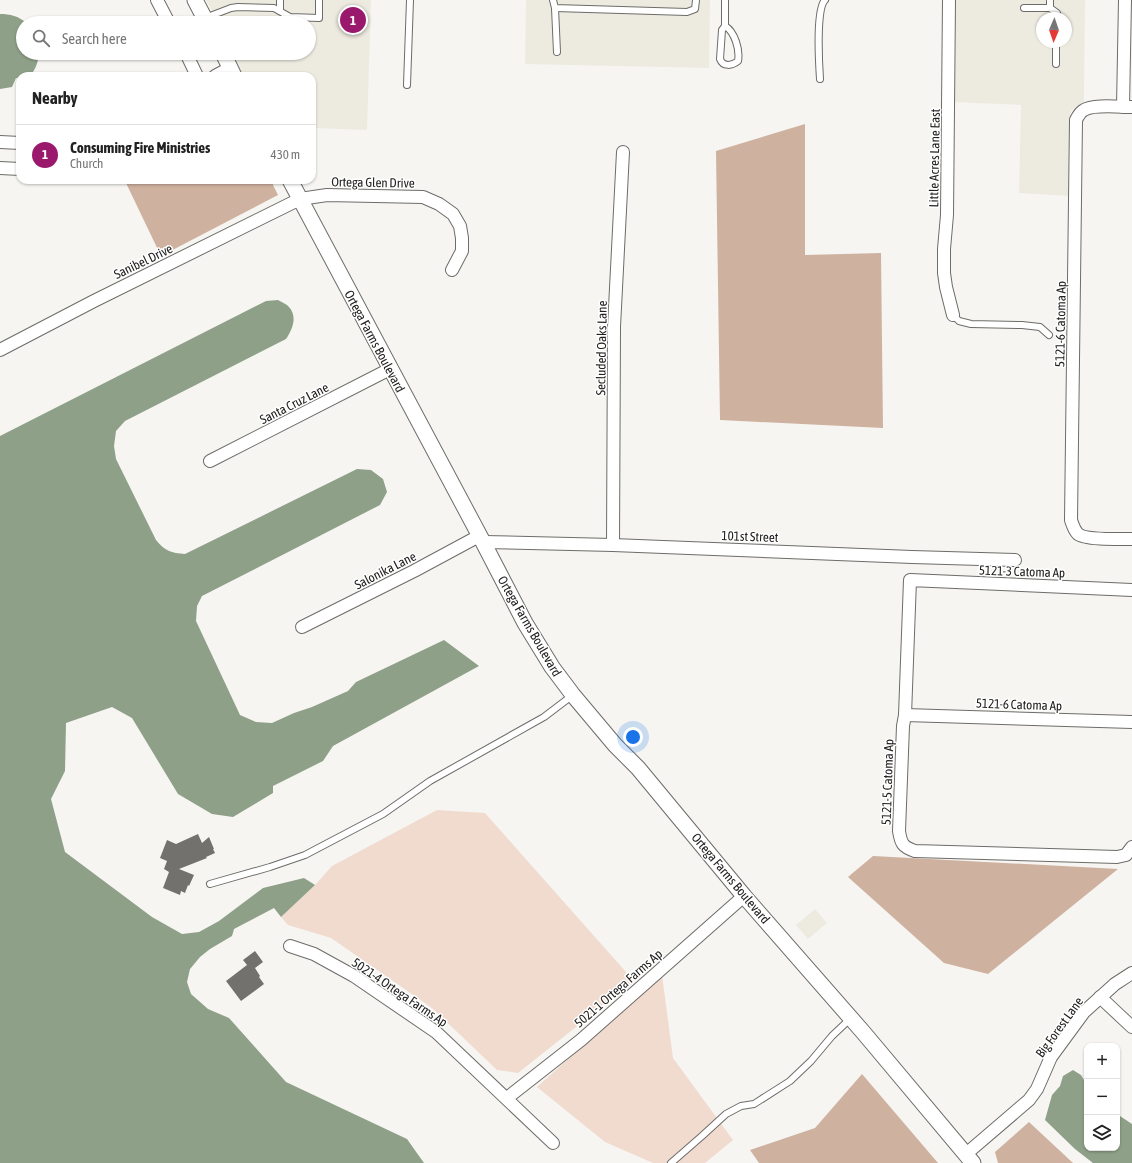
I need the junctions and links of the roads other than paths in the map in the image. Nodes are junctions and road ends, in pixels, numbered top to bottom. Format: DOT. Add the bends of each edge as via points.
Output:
graph roads {
  1 [pos="157,0"];
  2 [pos="195,0"];
  3 [pos="230,0"];
  4 [pos="280,0"];
  5 [pos="319,0"];
  6 [pos="410,0"];
  7 [pos="553,0"];
  8 [pos="696,0"];
  9 [pos="724,0"];
  10 [pos="825,0"];
  11 [pos="949,0"];
  12 [pos="1050,0"];
  13 [pos="1125,0"];
  14 [pos="231,8"];
  15 [pos="555,8"];
  16 [pos="1024,8"];
  17 [pos="1050,8"];
  18 [pos="280,11"];
  19 [pos="1056,12"];
  20 [pos="165,16"];
  21 [pos="204,16"];
  22 [pos="214,16"];
  23 [pos="288,16"];
  24 [pos="316,18"];
  25 [pos="725,26"];
  26 [pos="1056,48"];
  27 [pos="556,52"];
  28 [pos="189,60"];
  29 [pos="226,60"];
  30 [pos="1056,64"];
  31 [pos="195,72"];
  32 [pos="232,72"];
  33 [pos="820,79"];
  34 [pos="407,85"];
  35 [pos="1128,107"];
  36 [pos="0,142"];
  37 [pos="16,143"];
  38 [pos="623,152"];
  39 [pos="0,168"];
  40 [pos="16,169"];
  41 [pos="292,184"];
  42 [pos="300,199"];
  43 [pos="452,270"];
  44 [pos="953,316"];
  45 [pos="1049,336"];
  46 [pos="0,350"];
  47 [pos="390,369"];
  48 [pos="210,461"];
  49 [pos="481,539"];
  50 [pos="1132,539"];
  51 [pos="613,545"];
  52 [pos="1015,560"];
  53 [pos="910,580"];
  54 [pos="1132,590"];
  55 [pos="302,627"];
  56 [pos="573,695"];
  57 [pos="905,714"];
  58 [pos="1132,722"];
  59 [pos="1132,847"];
  60 [pos="210,884"];
  61 [pos="744,896"];
  62 [pos="290,946"];
  63 [pos="1132,973"];
  64 [pos="1100,997"];
  65 [pos="851,1018"];
  66 [pos="1132,1027"];
  67 [pos="507,1098"];
  68 [pos="553,1143"];
  69 [pos="970,1158"];
  70 [pos="671,1163"];
  1 -- 20 [label="street"];
  2 -- 21 [label="street"];
  3 -- 14 [label="lane"];
  4 -- 18 [label="lane"];
  5 -- 24 [label="lane" via="319,18"];
  6 -- 34 [label="lane"];
  7 -- 15 [label="lane"];
  8 -- 15 [label="lane" via="695,9 687,12"];
  9 -- 25 [label="lane"];
  10 -- 33 [label="lane" via="819,24"];
  11 -- 44 [label="street, Little Acres Lane East" via="947,215 944,249 946,287"];
  12 -- 17 [label="lane"];
  13 -- 35 [label="street"];
  14 -- 18 [label="lane" via="274,8"];
  14 -- 22 [label="lane"];
  15 -- 27 [label="lane"];
  16 -- 17 [label="lane"];
  17 -- 19 [label="lane"];
  18 -- 23 [label="lane"];
  25 -- 25 [label="lane" via="731,31 737,45 738,61 730,65 725,65 720,59 722,30"];
  26 -- 30 [label="lane"];
  28 -- 31 [label="street"];
  29 -- 32 [label="street"];
  35 -- 50 [label="street, 5121-6 Catoma Ap" via="1093,106 1084,109 1076,120 1071,520 1073,528 1083,537"];
  36 -- 37 [label="street"];
  38 -- 51 [label="street, Secluded Oaks Lane" via="614,327"];
  39 -- 40 [label="street"];
  41 -- 42 [label="street, Ortega Farms Boulevard"];
  42 -- 43 [label="street, Ortega Glen Drive" via="328,194 415,197 438,204 453,214 460,226 462,252"];
  42 -- 46 [label="street, Sanibel Drive"];
  42 -- 47 [label="street, Ortega Farms Boulevard"];
  44 -- 45 [label="lane" via="959,321 971,324 1040,327"];
  47 -- 48 [label="street, Santa Cruz Lane"];
  47 -- 49 [label="street, Ortega Farms Boulevard"];
  49 -- 51 [label="street, 101st Street"];
  49 -- 55 [label="street, Salonika Lane"];
  49 -- 56 [label="street, Ortega Farms Boulevard" via="528,629 552,668"];
  51 -- 52 [label="street, 101st Street"];
  53 -- 54 [label="street, 5121-3 Catoma Ap"];
  53 -- 57 [label="street, 5121-5 Catoma Ap"];
  56 -- 60 [label="lane" via="544,717 430,781 383,814 311,852"];
  56 -- 61 [label="street, Ortega Farms Boulevard" via="638,768"];
  57 -- 58 [label="street, 5121-6 Catoma Ap"];
  57 -- 59 [label="street, 5121-5 Catoma Ap" via="899,831 900,841 906,848 915,851 1117,857 1126,855"];
  61 -- 65 [label="street, Ortega Farms Boulevard"];
  61 -- 67 [label="street, 5021-1 Ortega Farms Ap" via="580,1040"];
  62 -- 67 [label="street, 5021-4 Ortega Farms Ap" via="314,954 354,976 436,1032"];
  63 -- 64 [label="street, Big Forest Lane"];
  64 -- 66 [label="street"];
  64 -- 69 [label="street, Big Forest Lane" via="1084,1012 1051,1057 1037,1089 1029,1100"];
  65 -- 69 [label="street, Ortega Farms Boulevard"];
  65 -- 70 [label="lane" via="790,1081 754,1104 741,1106 726,1114"];
  67 -- 68 [label="street, 5021-4 Ortega Farms Ap"];
}
